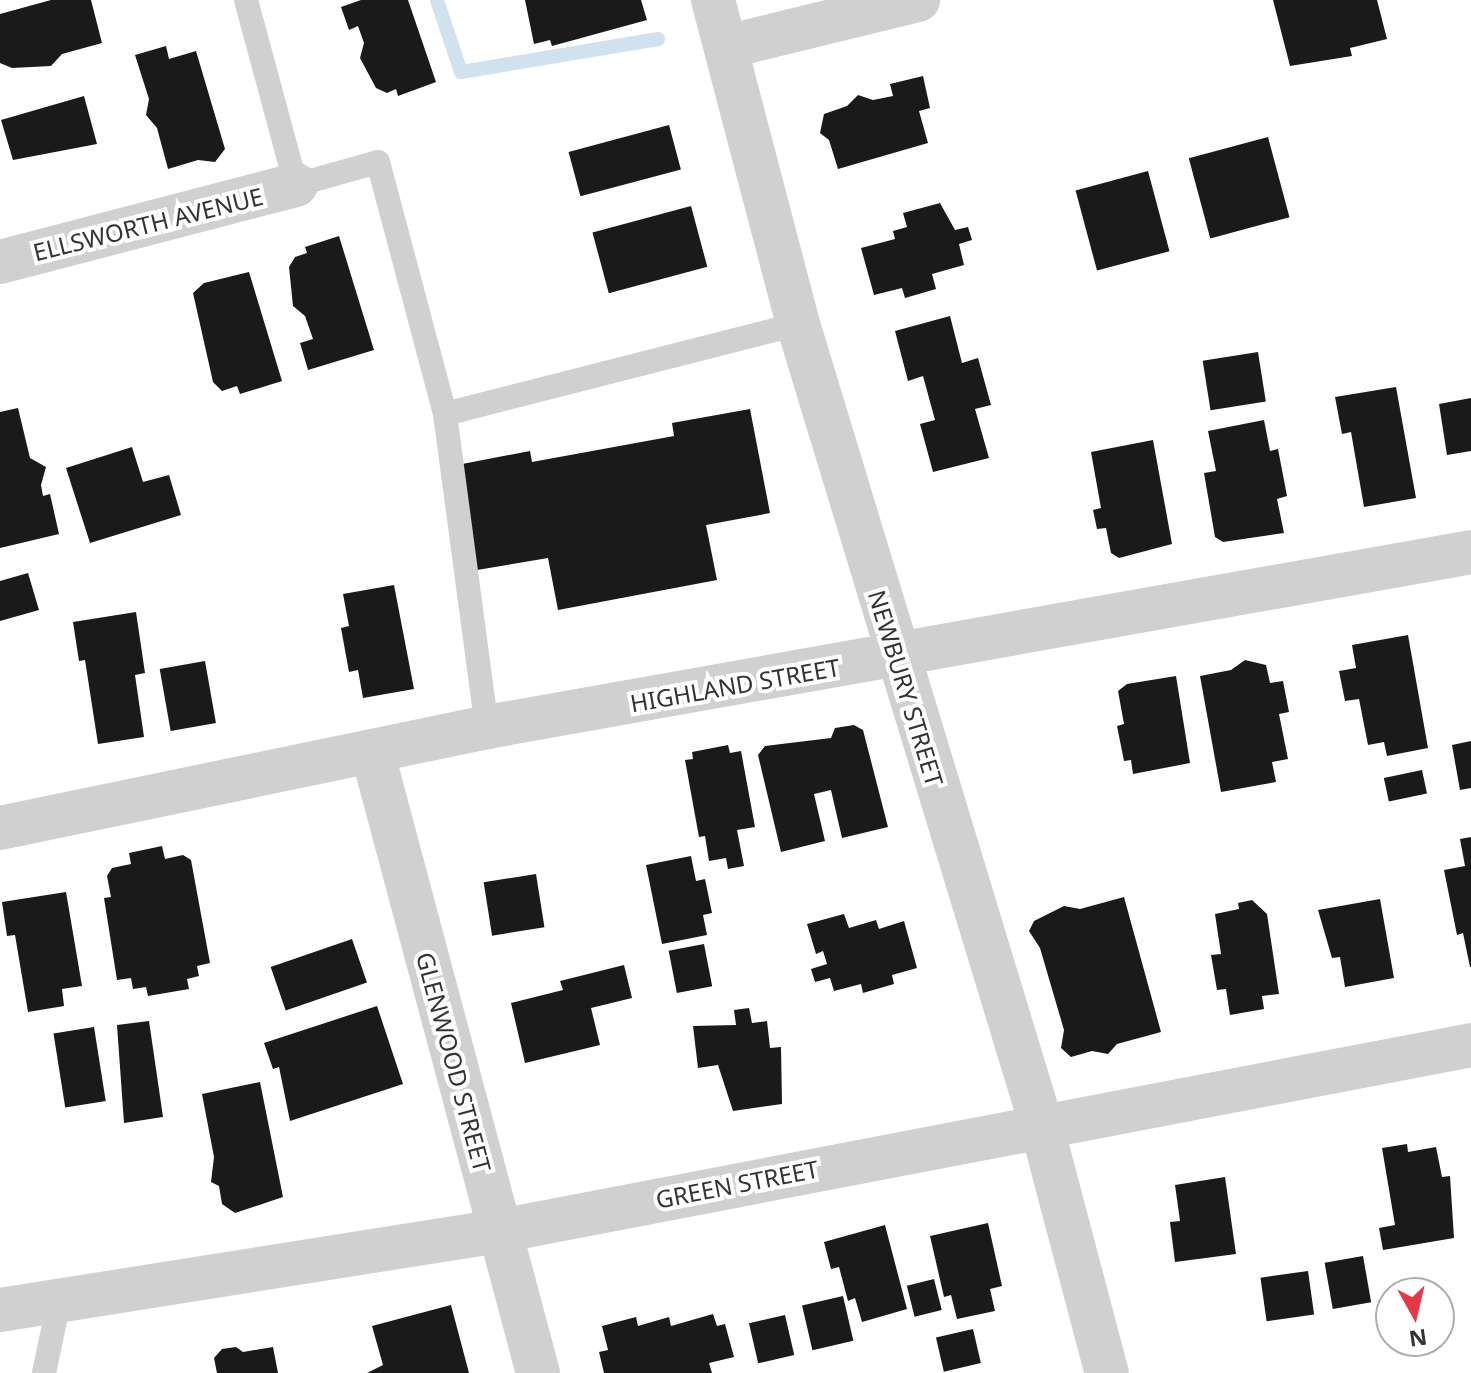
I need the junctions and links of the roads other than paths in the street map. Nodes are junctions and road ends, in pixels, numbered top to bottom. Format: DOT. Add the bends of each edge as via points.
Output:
graph roads {
  1 [pos="246,0"];
  2 [pos="713,0"];
  3 [pos="918,0"];
  4 [pos="726,47"];
  5 [pos="296,185"];
  6 [pos="2,254"];
  7 [pos="798,324"];
  8 [pos="445,414"];
  9 [pos="1471,552"];
  10 [pos="896,658"];
  11 [pos="487,727"];
  12 [pos="372,751"];
  13 [pos="0,828"];
  14 [pos="1471,1045"];
  15 [pos="1041,1124"];
  16 [pos="499,1231"];
  17 [pos="59,1301"];
  18 [pos="0,1310"];
  19 [pos="44,1373"];
  20 [pos="538,1373"];
  21 [pos="1107,1373"];
  1 -- 5 [label="lane"];
  2 -- 4 [label="street, NEWBURY STREET"];
  3 -- 4 [label="street"];
  4 -- 7 [label="street, NEWBURY STREET"];
  5 -- 6 [label="street, ELLSWORTH AVENUE"];
  5 -- 8 [label="lane" via="378,162"];
  7 -- 8 [label="lane"];
  7 -- 10 [label="street, NEWBURY STREET"];
  8 -- 11 [label="lane"];
  9 -- 10 [label="street, HIGHLAND STREET"];
  10 -- 11 [label="street, HIGHLAND STREET"];
  10 -- 15 [label="street, NEWBURY STREET"];
  11 -- 12 [label="street, HIGHLAND STREET"];
  12 -- 13 [label="street, HIGHLAND STREET"];
  12 -- 16 [label="street, GLENWOOD STREET"];
  14 -- 15 [label="street, GREEN STREET"];
  15 -- 16 [label="street, GREEN STREET"];
  15 -- 21 [label="street, NEWBURY STREET"];
  16 -- 17 [label="street, GREEN STREET"];
  16 -- 20 [label="street, GLENWOOD STREET"];
  17 -- 18 [label="street, GREEN STREET"];
  17 -- 19 [label="lane"];
}
